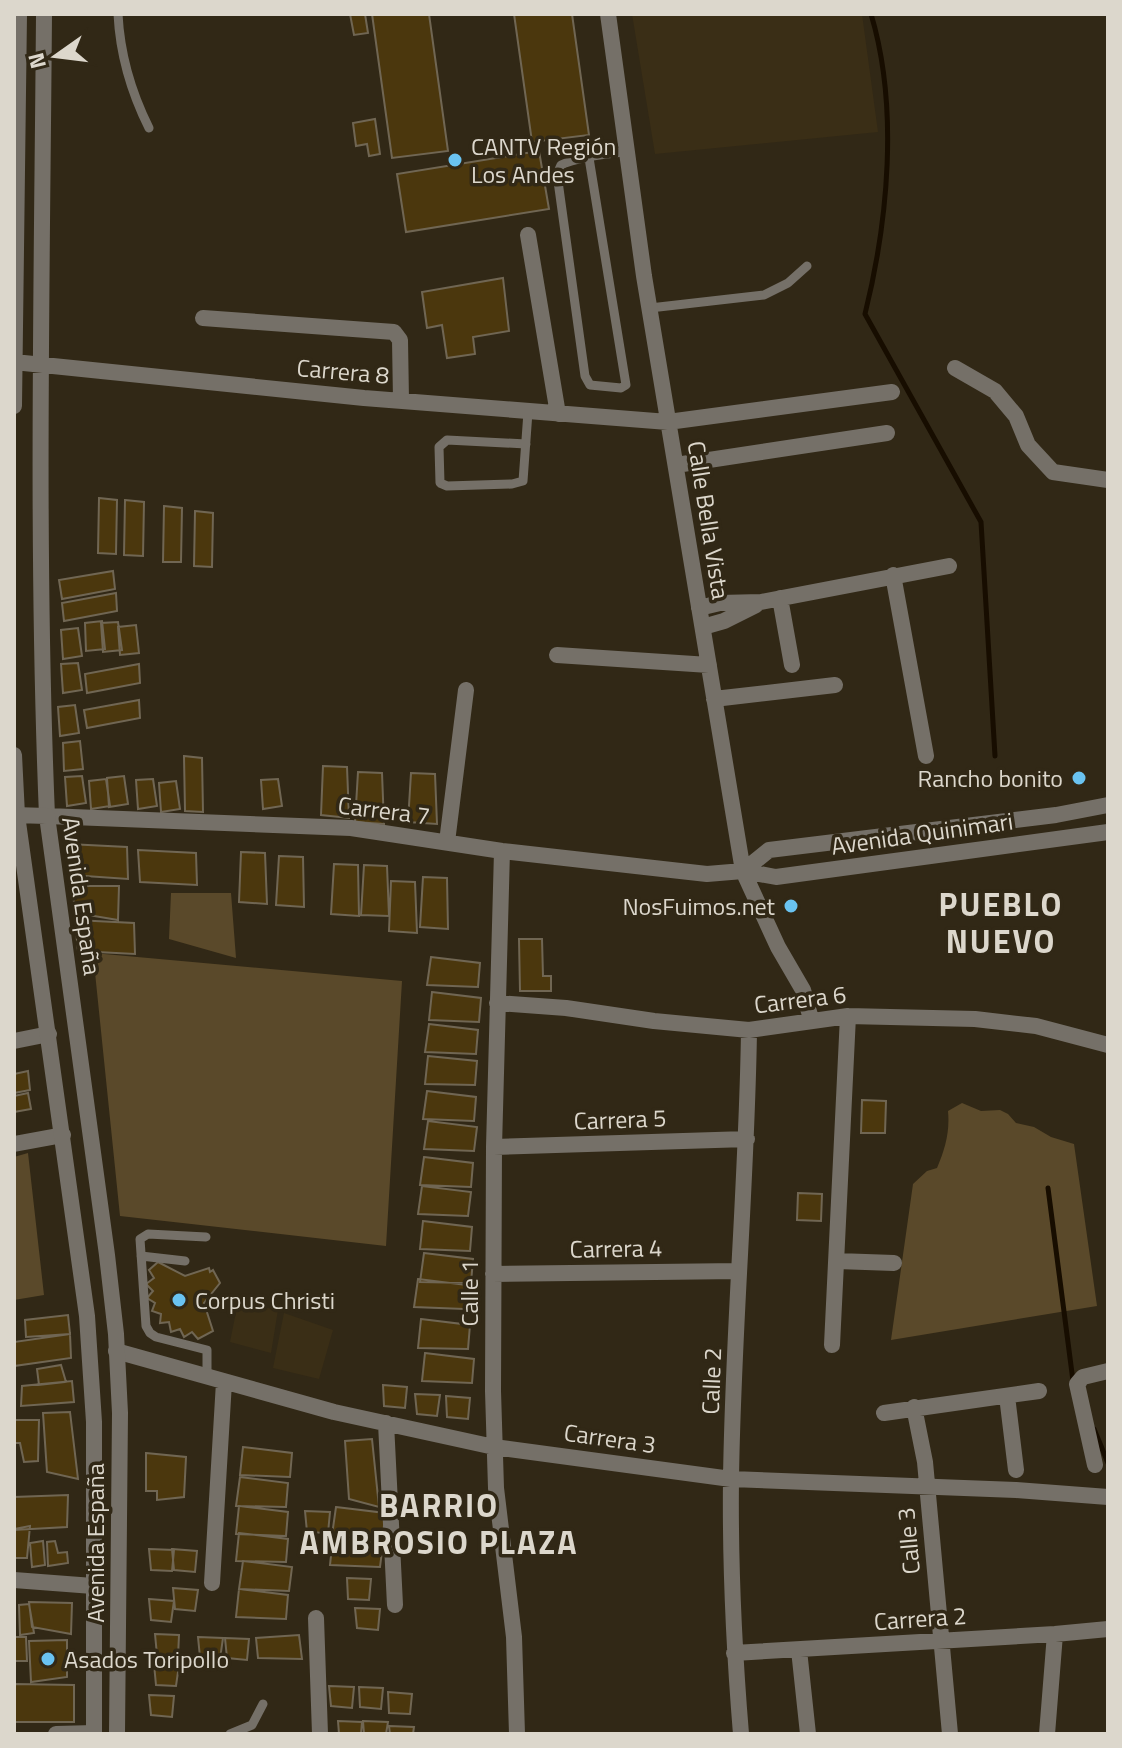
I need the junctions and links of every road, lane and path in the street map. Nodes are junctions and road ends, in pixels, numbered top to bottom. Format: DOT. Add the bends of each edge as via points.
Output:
graph roads {
  1 [pos="19,14"];
  2 [pos="44,14"];
  3 [pos="118,14"];
  4 [pos="608,14"];
  5 [pos="149,128"];
  6 [pos="628,151"];
  7 [pos="589,158"];
  8 [pos="528,235"];
  9 [pos="807,266"];
  10 [pos="650,308"];
  11 [pos="203,318"];
  12 [pos="14,362"];
  13 [pos="41,367"];
  14 [pos="955,368"];
  15 [pos="892,392"];
  16 [pos="401,400"];
  17 [pos="14,406"];
  18 [pos="528,412"];
  19 [pos="558,414"];
  20 [pos="668,422"];
  21 [pos="887,433"];
  22 [pos="526,444"];
  23 [pos="676,465"];
  24 [pos="1108,480"];
  25 [pos="949,566"];
  26 [pos="893,575"];
  27 [pos="780,598"];
  28 [pos="761,602"];
  29 [pos="699,608"];
  30 [pos="703,627"];
  31 [pos="557,655"];
  32 [pos="709,665"];
  33 [pos="792,665"];
  34 [pos="835,685"];
  35 [pos="466,690"];
  36 [pos="714,699"];
  37 [pos="14,755"];
  38 [pos="926,756"];
  39 [pos="1108,805"];
  40 [pos="15,815"];
  41 [pos="47,816"];
  42 [pos="1108,832"];
  43 [pos="447,842"];
  44 [pos="502,851"];
  45 [pos="743,871"];
  46 [pos="497,1003"];
  47 [pos="848,1016"];
  48 [pos="811,1019"];
  49 [pos="749,1030"];
  50 [pos="49,1034"];
  51 [pos="14,1041"];
  52 [pos="1108,1045"];
  53 [pos="63,1135"];
  54 [pos="747,1139"];
  55 [pos="14,1144"];
  56 [pos="494,1147"];
  57 [pos="206,1237"];
  58 [pos="141,1256"];
  59 [pos="185,1261"];
  60 [pos="837,1261"];
  61 [pos="894,1263"];
  62 [pos="739,1271"];
  63 [pos="493,1274"];
  64 [pos="832,1345"];
  65 [pos="116,1351"];
  66 [pos="1108,1371"];
  67 [pos="207,1377"];
  68 [pos="224,1382"];
  69 [pos="1039,1391"];
  70 [pos="1007,1396"];
  71 [pos="914,1407"];
  72 [pos="884,1413"];
  73 [pos="386,1423"];
  74 [pos="494,1447"];
  75 [pos="1095,1465"];
  76 [pos="1016,1470"];
  77 [pos="731,1479"];
  78 [pos="927,1487"];
  79 [pos="1108,1497"];
  80 [pos="14,1580"];
  81 [pos="212,1583"];
  82 [pos="93,1586"];
  83 [pos="395,1605"];
  84 [pos="316,1618"];
  85 [pos="1108,1629"];
  86 [pos="1055,1634"];
  87 [pos="942,1641"];
  88 [pos="799,1650"];
  89 [pos="734,1653"];
  90 [pos="263,1704"];
  91 [pos="56,1734"];
  92 [pos="94,1734"];
  93 [pos="117,1734"];
  94 [pos="230,1734"];
  95 [pos="320,1734"];
  96 [pos="517,1734"];
  97 [pos="741,1734"];
  98 [pos="808,1734"];
  99 [pos="950,1734"];
  100 [pos="1047,1734"];
  1 -- 12 [label="street"];
  2 -- 13 [label="street, Avenida España"];
  3 -- 5 [label="lane" via="135,101"];
  4 -- 6 [label="street, Calle Bella Vista"];
  6 -- 7 [label="lane"];
  6 -- 10 [label="street, Calle Bella Vista"];
  7 -- 7 [label="lane" via="561,165 557,174 585,376 590,385 621,388 626,385"];
  8 -- 19 [label="street"];
  9 -- 10 [label="lane" via="764,295"];
  10 -- 20 [label="street, Calle Bella Vista"];
  11 -- 16 [label="street" via="394,332 400,340"];
  12 -- 13 [label="street, Carrera 8"];
  12 -- 17 [label="street"];
  13 -- 16 [label="street, Carrera 8" via="364,405"];
  13 -- 41 [label="street, Avenida España"];
  14 -- 24 [label="street" via="995,391 1016,416 1028,445 1053,472"];
  15 -- 20 [label="street, Carrera 8"];
  16 -- 18 [label="street, Carrera 8"];
  18 -- 19 [label="street, Carrera 8"];
  18 -- 22 [label="lane"];
  19 -- 20 [label="street, Carrera 8"];
  20 -- 23 [label="street, Calle Bella Vista"];
  21 -- 23 [label="street"];
  22 -- 22 [label="lane" via="523,481 440,483 442,442"];
  23 -- 29 [label="street, Calle Bella Vista"];
  25 -- 26 [label="street"];
  26 -- 27 [label="street"];
  26 -- 38 [label="street"];
  27 -- 28 [label="street"];
  27 -- 33 [label="street"];
  28 -- 29 [label="street"];
  28 -- 30 [label="street"];
  29 -- 30 [label="street, Calle Bella Vista"];
  30 -- 32 [label="street, Calle Bella Vista"];
  31 -- 32 [label="street"];
  32 -- 36 [label="street, Calle Bella Vista"];
  34 -- 36 [label="street"];
  35 -- 43 [label="street"];
  36 -- 45 [label="street, Calle Bella Vista"];
  37 -- 40 [label="street, Avenida España"];
  39 -- 45 [label="street" via="769,850"];
  40 -- 41 [label="street, Carrera 7"];
  40 -- 50 [label="street, Avenida España"];
  41 -- 43 [label="street, Carrera 7" via="351,828"];
  41 -- 65 [label="street, Avenida España"];
  42 -- 45 [label="street, Avenida Quinimari" via="776,877"];
  43 -- 44 [label="street, Carrera 7"];
  44 -- 45 [label="street, Carrera 7" via="707,874"];
  44 -- 46 [label="street, Calle 1"];
  45 -- 48 [label="street, Calle Bella Vista" via="803,990"];
  46 -- 49 [label="street, Carrera 6"];
  46 -- 56 [label="street, Calle 1"];
  47 -- 48 [label="street, Carrera 6"];
  47 -- 52 [label="street, Carrera 6" via="975,1019 1036,1026"];
  47 -- 60 [label="street"];
  48 -- 49 [label="street, Carrera 6"];
  49 -- 54 [label="street, Calle 2"];
  50 -- 51 [label="street"];
  50 -- 53 [label="street, Avenida España"];
  53 -- 55 [label="street"];
  53 -- 82 [label="street, Avenida España" via="87,1316 94,1422"];
  54 -- 56 [label="street, Carrera 5"];
  54 -- 62 [label="street, Calle 2"];
  56 -- 63 [label="street, Calle 1"];
  57 -- 58 [label="lane" via="148,1234 140,1239"];
  58 -- 59 [label="lane"];
  58 -- 67 [label="lane" via="146,1326 156,1337 203,1347 208,1354"];
  60 -- 61 [label="street"];
  60 -- 64 [label="street"];
  62 -- 63 [label="street, Carrera 4"];
  62 -- 77 [label="street, Calle 2"];
  63 -- 74 [label="street, Calle 1"];
  65 -- 67 [label="street, Carrera 3"];
  65 -- 93 [label="street, Avenida España"];
  66 -- 75 [label="street" via="1083,1377 1077,1384"];
  67 -- 68 [label="street, Carrera 3"];
  68 -- 73 [label="street, Carrera 3"];
  68 -- 81 [label="street"];
  69 -- 70 [label="street"];
  70 -- 71 [label="street"];
  70 -- 76 [label="street"];
  71 -- 72 [label="street"];
  71 -- 78 [label="street, Calle 3"];
  73 -- 74 [label="street, Carrera 3"];
  73 -- 83 [label="street"];
  74 -- 77 [label="street, Carrera 3"];
  74 -- 96 [label="street, Calle 1" via="514,1637"];
  77 -- 78 [label="street, Carrera 3"];
  77 -- 89 [label="street, Calle 2"];
  78 -- 79 [label="street, Carrera 3"];
  78 -- 87 [label="street, Calle 3"];
  80 -- 82 [label="street"];
  82 -- 92 [label="street, Avenida España"];
  84 -- 95 [label="street"];
  85 -- 86 [label="street, Carrera 2"];
  86 -- 87 [label="street, Carrera 2"];
  86 -- 100 [label="street"];
  87 -- 88 [label="street, Carrera 2"];
  87 -- 99 [label="street, Calle 3"];
  88 -- 89 [label="street, Carrera 2"];
  88 -- 98 [label="street"];
  89 -- 97 [label="street, Calle 2"];
  90 -- 94 [label="lane" via="252,1725"];
  91 -- 92 [label="street"];
}
